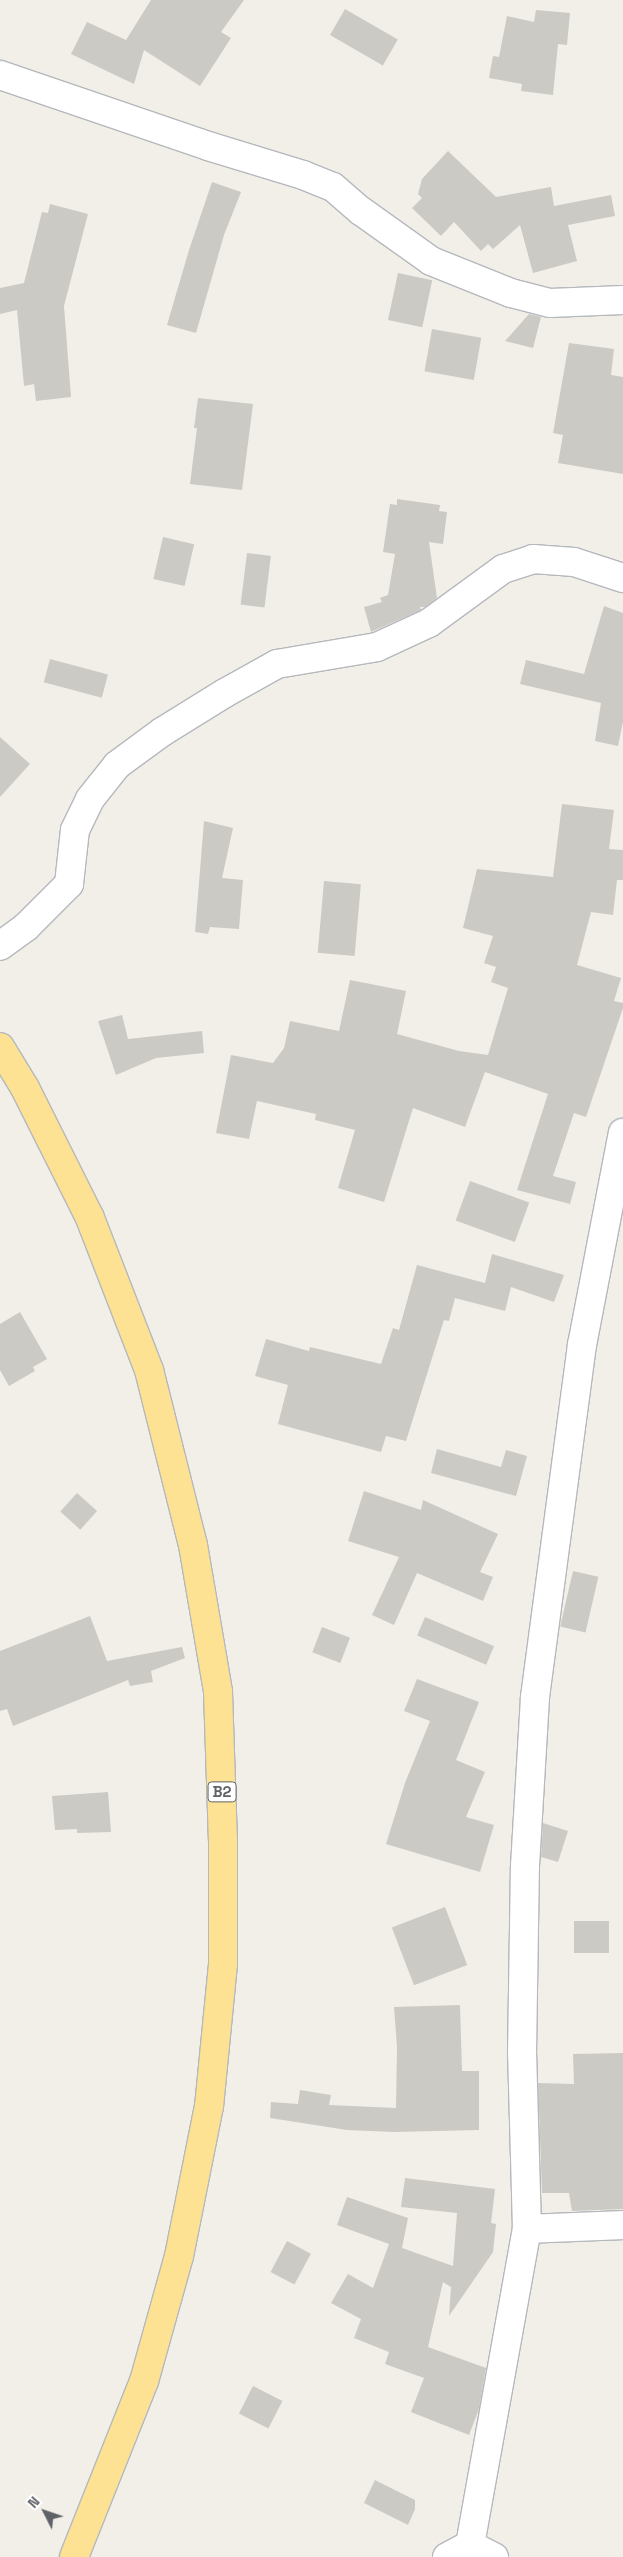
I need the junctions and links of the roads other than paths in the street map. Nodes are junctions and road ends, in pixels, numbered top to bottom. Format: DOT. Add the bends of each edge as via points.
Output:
graph roads {
  1 [pos="0,75"];
  2 [pos="623,300"];
  3 [pos="623,578"];
  4 [pos="0,946"];
  5 [pos="0,1047"];
  6 [pos="623,1133"];
  7 [pos="623,2225"];
  8 [pos="527,2229"];
  9 [pos="458,2551"];
  10 [pos="74,2557"];
  11 [pos="494,2557"];
  1 -- 2 [label="street" via="333,187 430,261 511,293 550,303"];
  3 -- 4 [label="street" via="574,562 533,559 504,569 430,623 377,647 277,664 225,693 117,765 90,799 75,830 69,884 26,928"];
  5 -- 10 [label="highway, B2" via="90,1218 149,1370 193,1545 218,1692 224,1840 223,1964 209,2106 179,2256 144,2382"];
  6 -- 8 [label="street" via="582,1345 535,1697 525,1866 522,2044"];
  7 -- 8 [label="street"];
  8 -- 9 [label="street"];
  9 -- 11 [label="street"];
}
